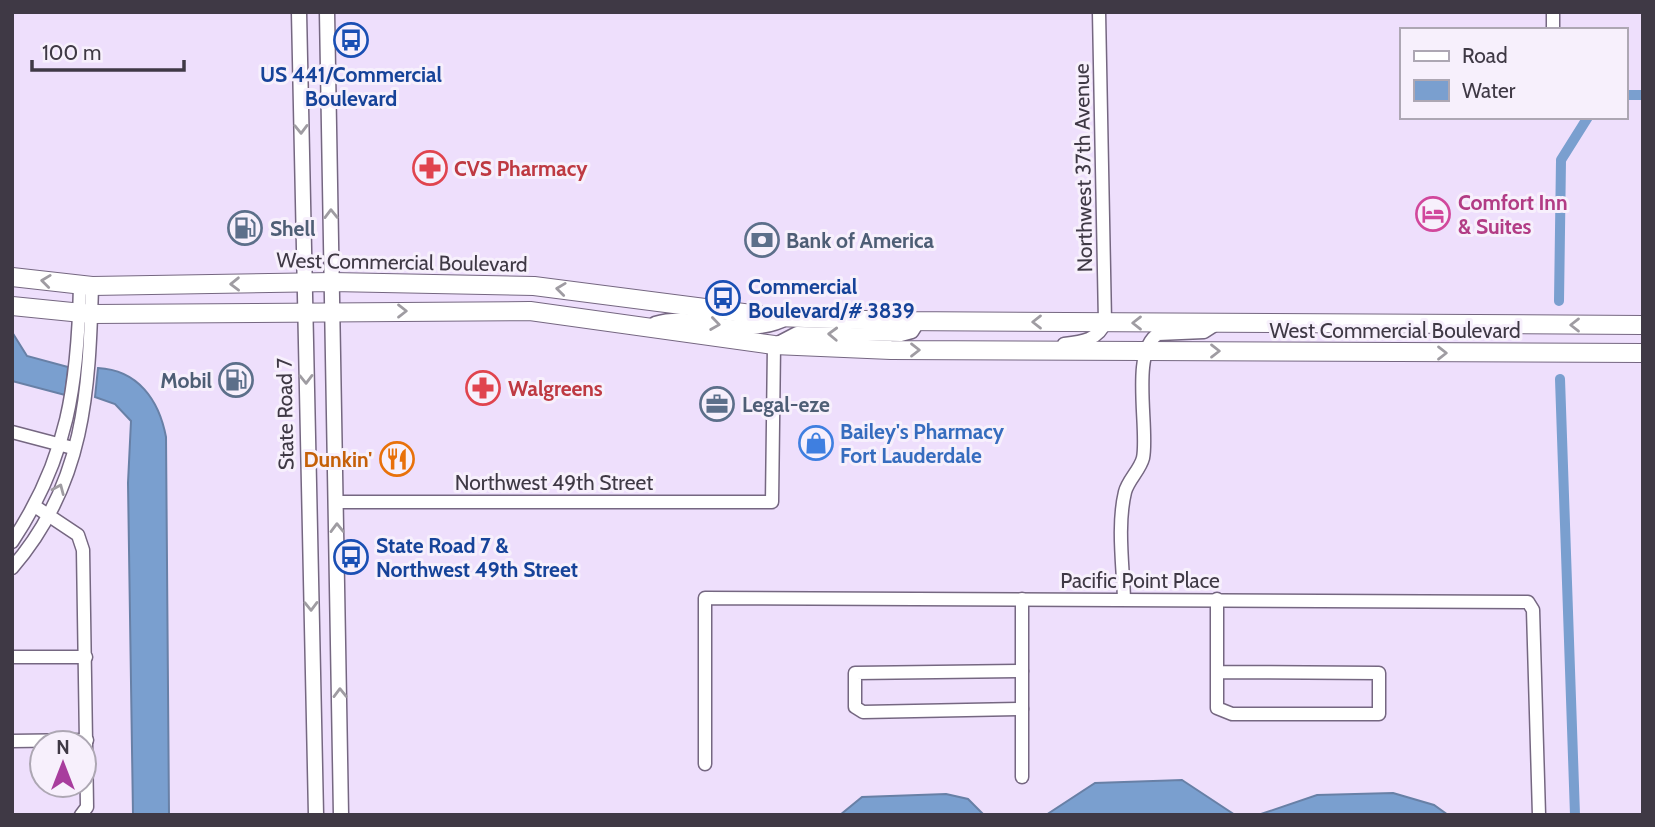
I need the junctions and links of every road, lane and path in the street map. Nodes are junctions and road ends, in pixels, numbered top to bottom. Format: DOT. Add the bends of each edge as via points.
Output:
graph roads {
  1 [pos="299,12"];
  2 [pos="327,12"];
  3 [pos="1099,12"];
  4 [pos="12,277"];
  5 [pos="332,282"];
  6 [pos="303,283"];
  7 [pos="86,285"];
  8 [pos="12,306"];
  9 [pos="304,311"];
  10 [pos="333,311"];
  11 [pos="86,314"];
  12 [pos="789,317"];
  13 [pos="919,321"];
  14 [pos="1105,322"];
  15 [pos="1218,323"];
  16 [pos="1643,325"];
  17 [pos="653,329"];
  18 [pos="774,345"];
  19 [pos="1040,350"];
  20 [pos="1146,351"];
  21 [pos="1643,354"];
  22 [pos="12,432"];
  23 [pos="62,444"];
  24 [pos="76,450"];
  25 [pos="337,502"];
  26 [pos="36,507"];
  27 [pos="48,516"];
  28 [pos="12,542"];
  29 [pos="12,568"];
  30 [pos="1021,599"];
  31 [pos="1124,599"];
  32 [pos="1217,600"];
  33 [pos="12,657"];
  34 [pos="86,657"];
  35 [pos="1021,671"];
  36 [pos="1217,672"];
  37 [pos="1021,709"];
  38 [pos="87,729"];
  39 [pos="705,764"];
  40 [pos="1021,777"];
  41 [pos="87,799"];
  42 [pos="1538,814"];
  43 [pos="81,815"];
  44 [pos="316,815"];
  45 [pos="341,815"];
  1 -- 6 [label="main road, State Road 7, one-way"];
  5 -- 2 [label="main road, one-way"];
  3 -- 14 [label="street, Northwest 37th Avenue"];
  7 -- 4 [label="highway, West Commercial Boulevard, one-way"];
  5 -- 6 [label="highway, West Commercial Boulevard"];
  5 -- 10 [label="main road"];
  12 -- 5 [label="highway, West Commercial Boulevard, one-way" via="534,286"];
  6 -- 7 [label="highway, West Commercial Boulevard, one-way"];
  6 -- 9 [label="main road, State Road 7"];
  7 -- 11 [label="street"];
  8 -- 11 [label="highway, West Commercial Boulevard"];
  9 -- 10 [label="highway, West Commercial Boulevard"];
  9 -- 11 [label="highway, West Commercial Boulevard"];
  9 -- 44 [label="main road, State Road 7, one-way"];
  10 -- 17 [label="highway, West Commercial Boulevard, one-way" via="530,312"];
  10 -- 25 [label="main road"];
  11 -- 23 [label="street"];
  11 -- 24 [label="street" via="91,360"];
  12 -- 13 [label="highway, West Commercial Boulevard"];
  17 -- 12 [label="street, West Commercial Boulevard, one-way" via="654,323 662,320 763,329"];
  14 -- 13 [label="highway, West Commercial Boulevard, one-way"];
  13 -- 18 [label="street, West Commercial Boulevard, one-way" via="912,332 901,335 797,333"];
  15 -- 14 [label="highway, West Commercial Boulevard, one-way"];
  14 -- 19 [label="street, West Commercial Boulevard" via="1102,331 1090,339"];
  16 -- 15 [label="highway, West Commercial Boulevard, one-way"];
  15 -- 20 [label="street, West Commercial Boulevard" via="1204,332 1158,334"];
  17 -- 18 [label="highway, West Commercial Boulevard"];
  18 -- 19 [label="highway, West Commercial Boulevard, one-way"];
  18 -- 25 [label="street, Northwest 49th Street" via="772,502"];
  19 -- 20 [label="highway, West Commercial Boulevard"];
  20 -- 21 [label="highway, West Commercial Boulevard, one-way"];
  20 -- 31 [label="street" via="1143,458 1125,491"];
  22 -- 23 [label="street"];
  23 -- 24 [label="street"];
  23 -- 26 [label="street"];
  27 -- 24 [label="street, one-way"];
  45 -- 25 [label="main road, one-way"];
  26 -- 27 [label="street"];
  26 -- 28 [label="street"];
  27 -- 29 [label="street"];
  27 -- 34 [label="street" via="78,536 83,550"];
  30 -- 31 [label="street, Pacific Point Place"];
  30 -- 35 [label="street"];
  30 -- 39 [label="street, Pacific Point Place" via="705,598"];
  31 -- 32 [label="street, Pacific Point Place"];
  32 -- 36 [label="street"];
  32 -- 42 [label="street, Pacific Point Place" via="1528,602 1533,610"];
  33 -- 34 [label="street"];
  34 -- 38 [label="street"];
  35 -- 37 [label="street"];
  35 -- 37 [label="street" via="855,673 855,707 863,712"];
  36 -- 36 [label="street" via="1217,708 1232,714 1379,714 1379,673"];
  37 -- 40 [label="street"];
  41 -- 43 [label="street"];
}
